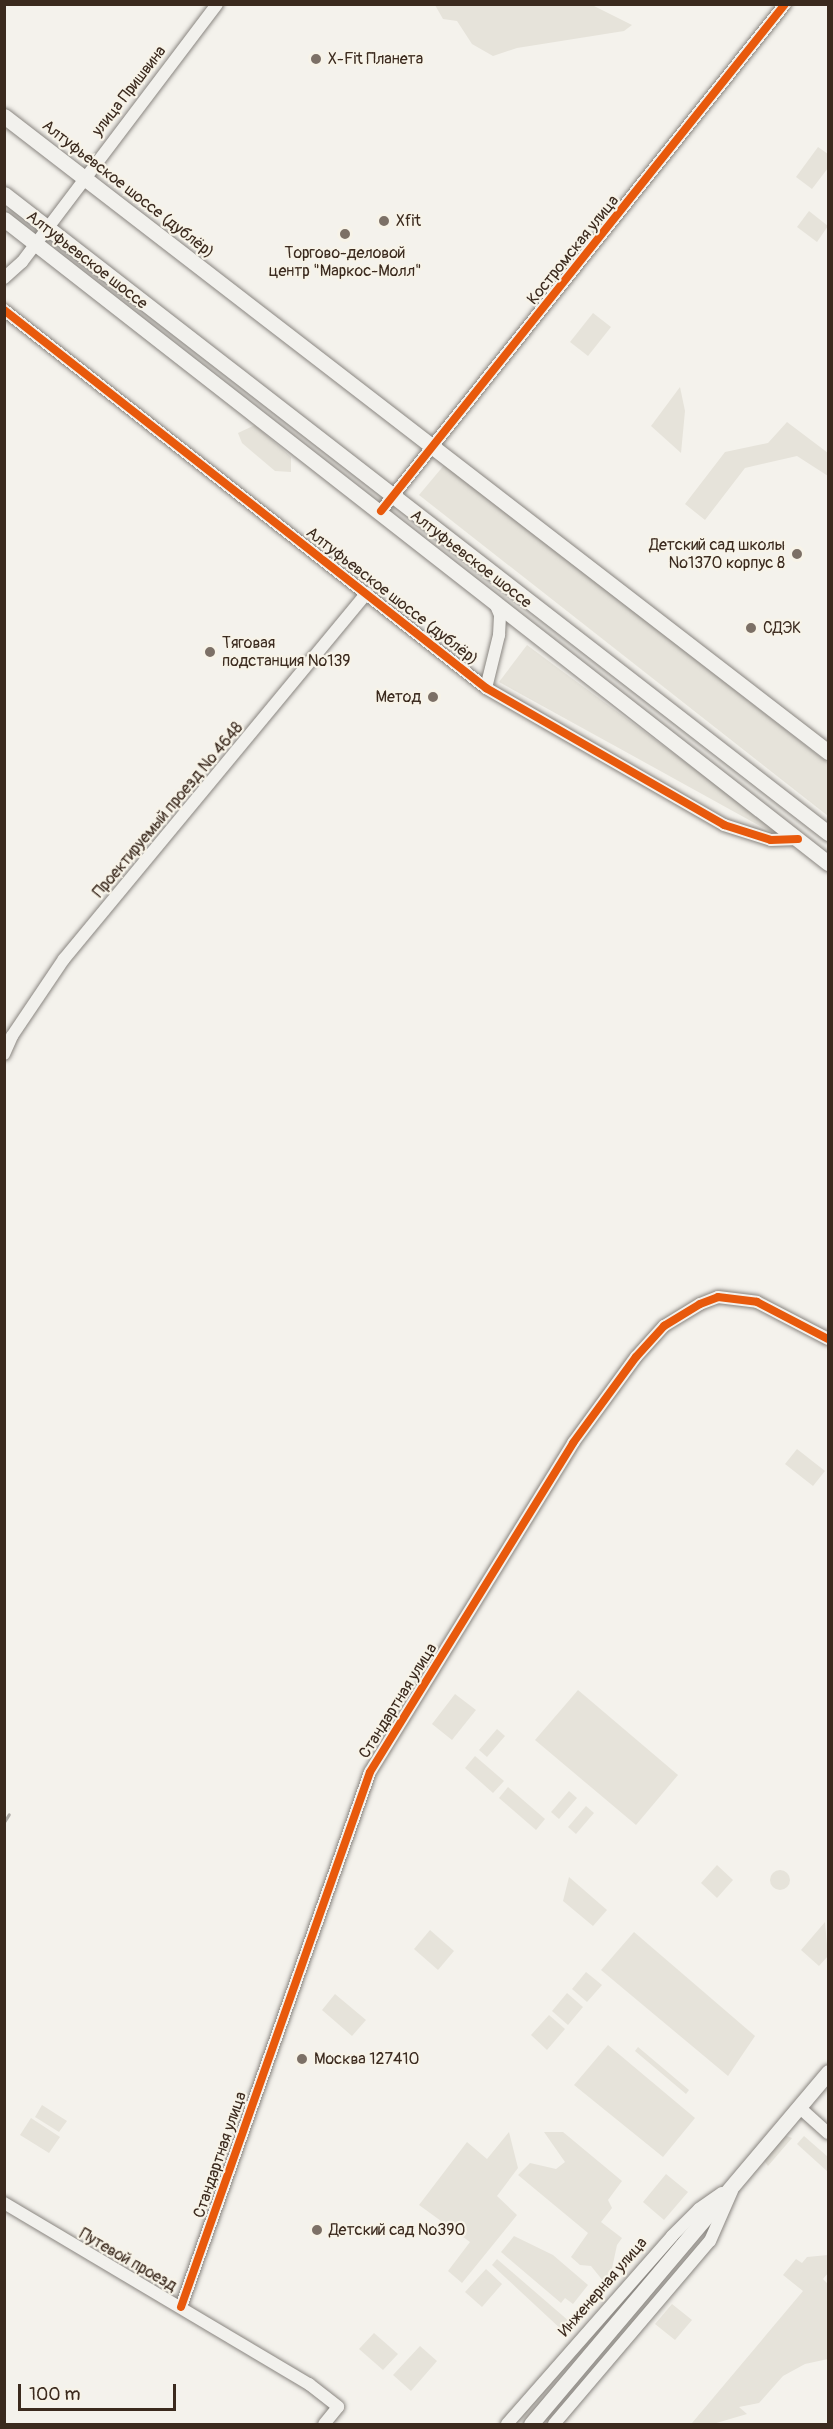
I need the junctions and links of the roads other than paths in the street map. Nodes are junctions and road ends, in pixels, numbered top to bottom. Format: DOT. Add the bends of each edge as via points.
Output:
graph roads {
  1 [pos="217,4"];
  2 [pos="785,4"];
  3 [pos="4,116"];
  4 [pos="83,177"];
  5 [pos="4,194"];
  6 [pos="4,219"];
  7 [pos="46,227"];
  8 [pos="35,244"];
  9 [pos="4,278"];
  10 [pos="4,310"];
  11 [pos="435,447"];
  12 [pos="395,494"];
  13 [pos="381,511"];
  14 [pos="367,593"];
  15 [pos="493,600"];
  16 [pos="486,688"];
  17 [pos="828,752"];
  18 [pos="828,833"];
  19 [pos="798,839"];
  20 [pos="828,863"];
  21 [pos="4,1054"];
  22 [pos="828,1339"];
  23 [pos="828,2072"];
  24 [pos="799,2107"];
  25 [pos="828,2133"];
  26 [pos="735,2184"];
  27 [pos="4,2203"];
  28 [pos="181,2307"];
  29 [pos="324,2424"];
  30 [pos="507,2424"];
  31 [pos="531,2424"];
  32 [pos="554,2424"];
  1 -- 4 [label="street, улица Пришвина"];
  2 -- 11 [label="street, Костромская улица"];
  3 -- 4 [label="main road, Алтуфьевское шоссе (дублёр)"];
  4 -- 7 [label="street, улица Пришвина"];
  4 -- 11 [label="main road, Алтуфьевское шоссе (дублёр)"];
  5 -- 7 [label="main road, Алтуфьевское шоссе"];
  6 -- 8 [label="main road, Алтуфьевское шоссе"];
  7 -- 8 [label="street, улица Пришвина"];
  7 -- 12 [label="main road, Алтуфьевское шоссе"];
  8 -- 9 [label="street, улица Пришвина"];
  8 -- 13 [label="main road, Алтуфьевское шоссе"];
  10 -- 14 [label="street, Алтуфьевское шоссе (дублёр)"];
  11 -- 12 [label="street, Костромская улица"];
  11 -- 17 [label="main road, Алтуфьевское шоссе (дублёр)"];
  12 -- 13 [label="street, Костромская улица"];
  12 -- 18 [label="main road, Алтуфьевское шоссе"];
  13 -- 15 [label="main road, Алтуфьевское шоссе"];
  14 -- 16 [label="street, Алтуфьевское шоссе (дублёр)"];
  14 -- 21 [label="street, Проектируемый проезд № 4648" via="64,959"];
  15 -- 16 [label="street" via="500,615 499,635"];
  15 -- 19 [label="main road, Алтуфьевское шоссе"];
  16 -- 19 [label="street, Алтуфьевское шоссе (дублёр)" via="724,825 771,840"];
  19 -- 20 [label="main road, Алтуфьевское шоссе"];
  22 -- 28 [label="street, Стандартная улица" via="757,1302 718,1297 700,1304 664,1326 636,1357 573,1443 370,1772"];
  23 -- 24 [label="main road, Инженерная улица"];
  24 -- 25 [label="street"];
  24 -- 26 [label="main road, Инженерная улица"];
  26 -- 30 [label="street, Инженерная улица" via="699,2209 672,2236"];
  26 -- 31 [label="main road"];
  26 -- 32 [label="street, Инженерная улица" via="710,2241"];
  27 -- 28 [label="street, Путевой проезд"];
  28 -- 29 [label="street, Путевой проезд" via="330,2398 338,2406"];
}
